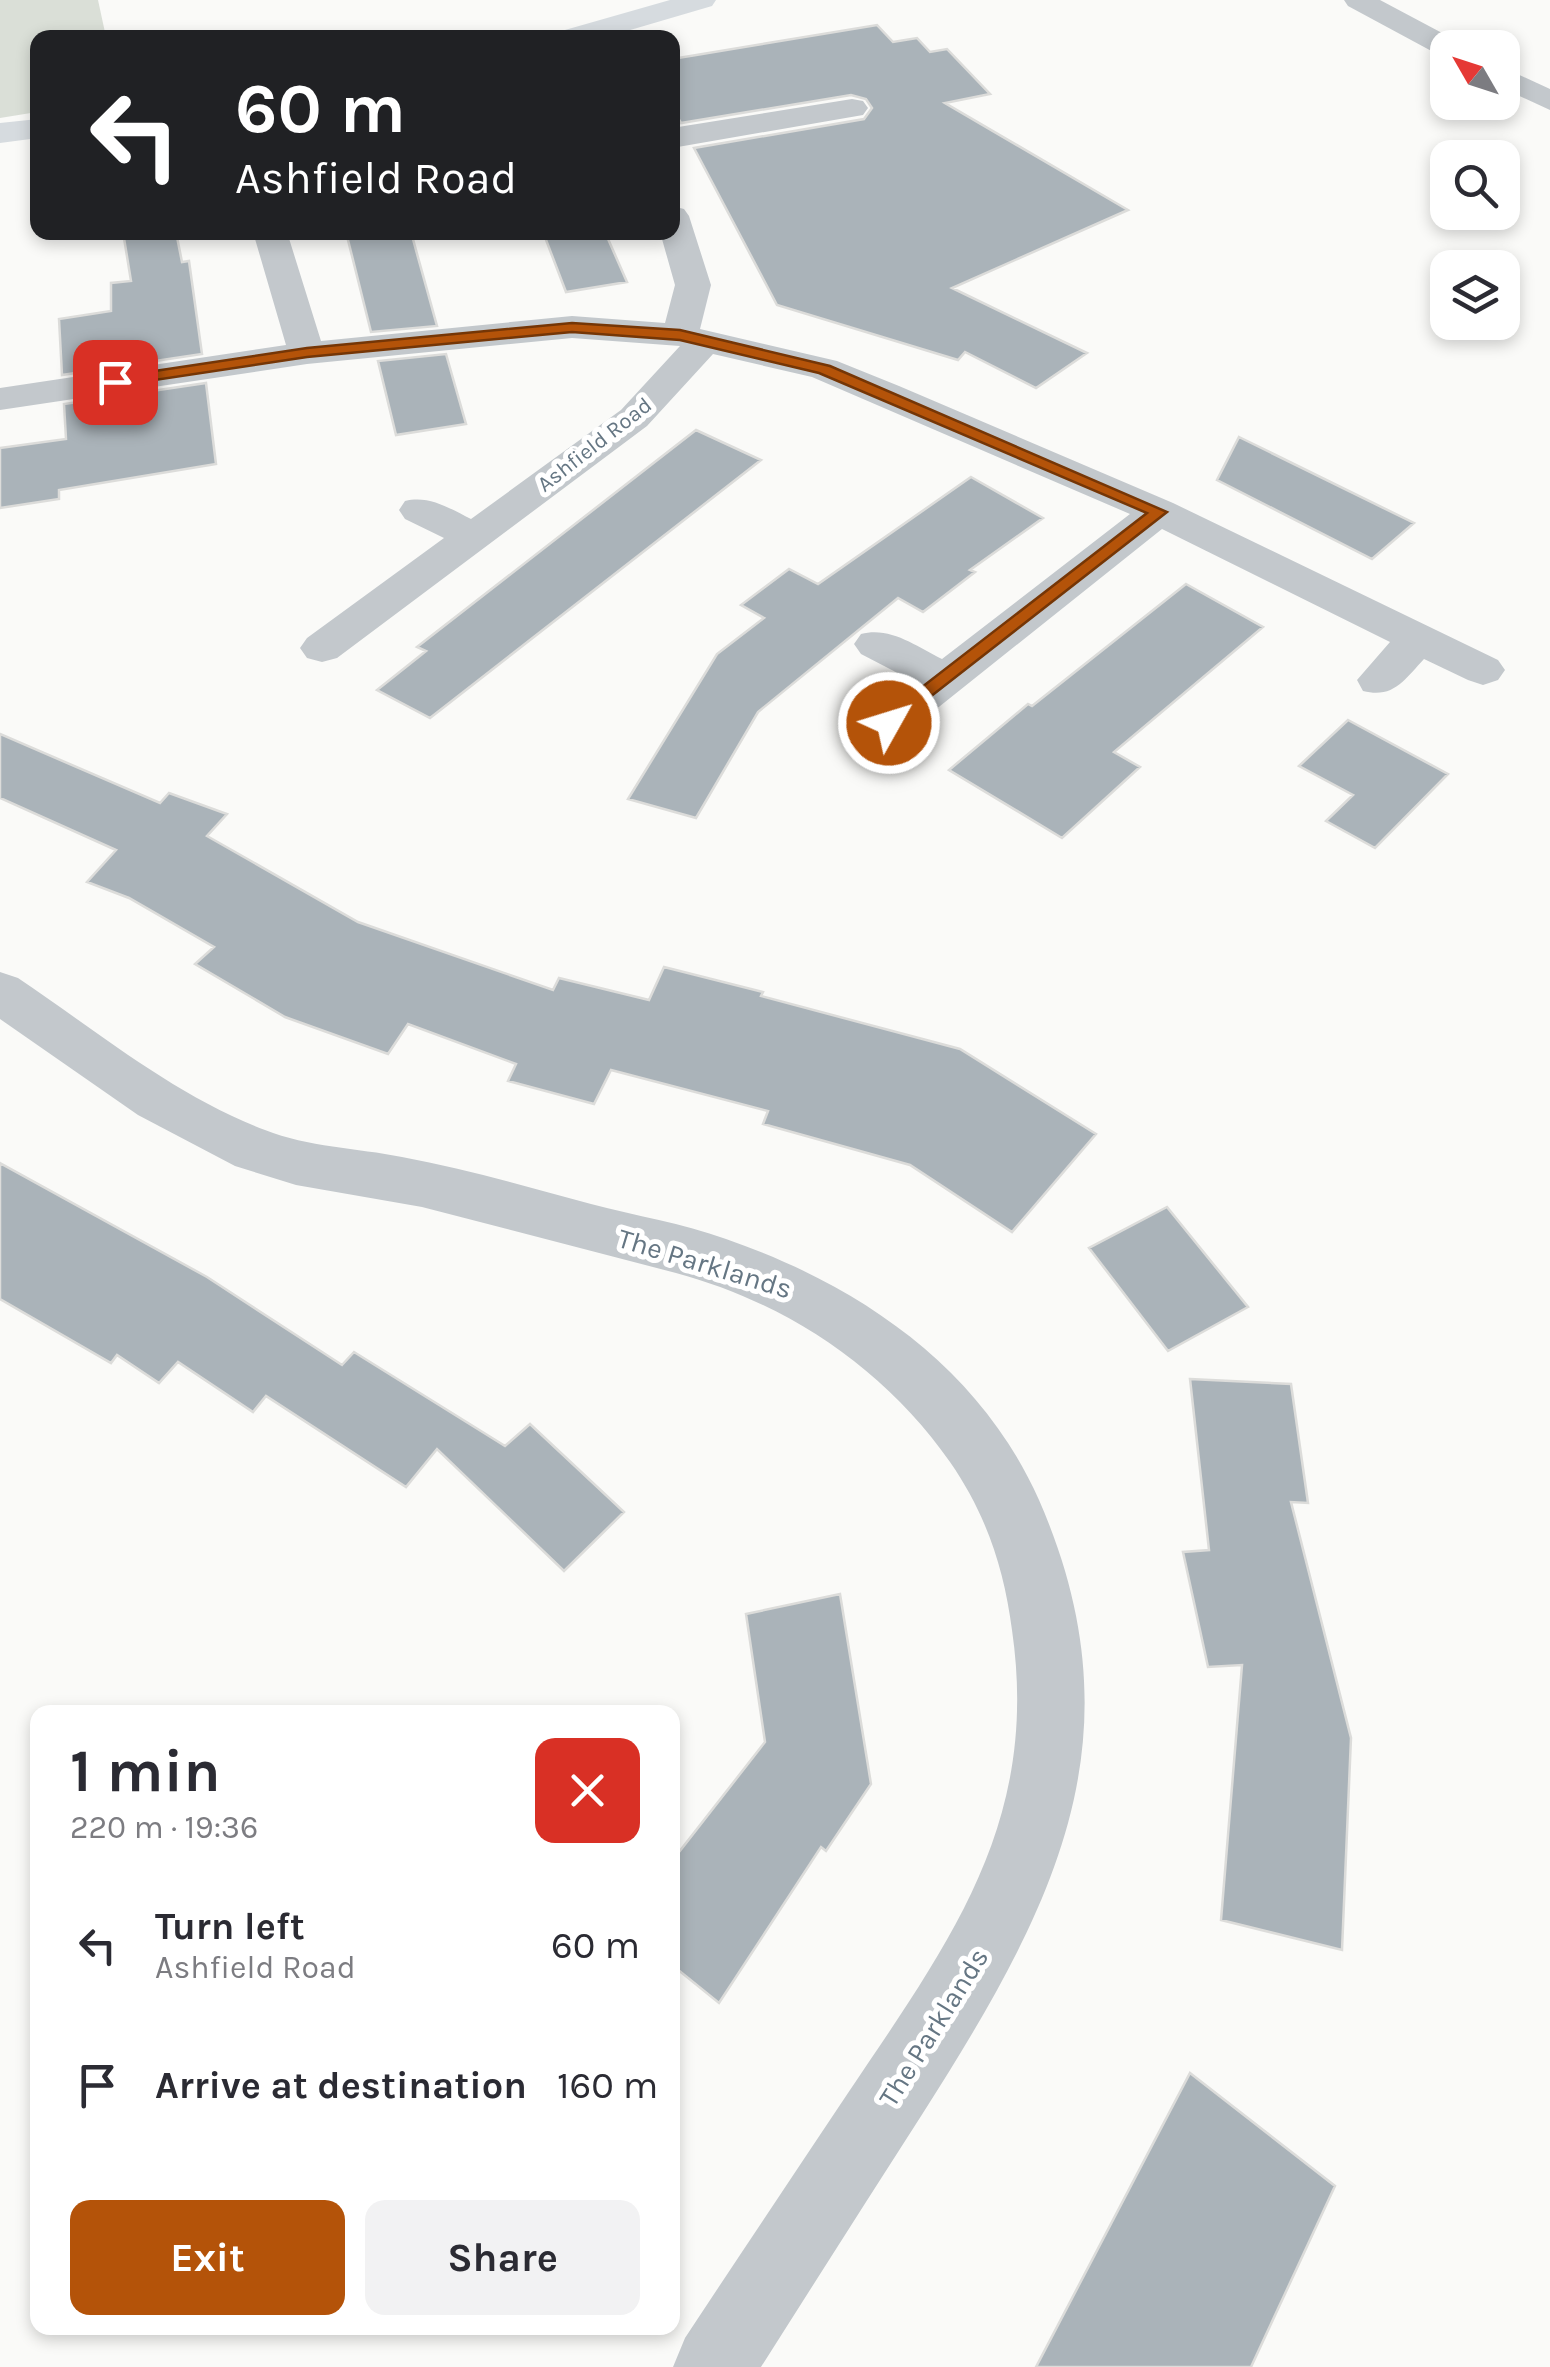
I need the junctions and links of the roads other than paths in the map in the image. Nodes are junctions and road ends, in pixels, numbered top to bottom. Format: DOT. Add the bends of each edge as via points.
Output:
graph roads {
  1 [pos="702,0"];
  2 [pos="1358,0"];
  3 [pos="597,30"];
  4 [pos="1430,38"];
  5 [pos="1520,85"];
  6 [pos="1550,101"];
  7 [pos="852,108"];
  8 [pos="30,129"];
  9 [pos="0,133"];
  10 [pos="680,137"];
  11 [pos="272,240"];
  12 [pos="679,240"];
  13 [pos="692,338"];
  14 [pos="307,353"];
  15 [pos="0,399"];
  16 [pos="419,510"];
  17 [pos="1159,512"];
  18 [pos="474,536"];
  19 [pos="1416,641"];
  20 [pos="876,644"];
  21 [pos="322,648"];
  22 [pos="1483,670"];
  23 [pos="943,678"];
  24 [pos="1379,680"];
  25 [pos="889,723"];
  26 [pos="0,992"];
  27 [pos="714,2367"];
  1 -- 3 [label="highway"];
  2 -- 4 [label="street"];
  5 -- 6 [label="street"];
  7 -- 10 [label="street"];
  8 -- 9 [label="highway"];
  11 -- 14 [label="street"];
  12 -- 13 [label="street, Ashfield Road" via="693,285"];
  13 -- 14 [label="street" via="572,328"];
  13 -- 17 [label="street" via="824,370"];
  13 -- 18 [label="street, Ashfield Road" via="634,418"];
  14 -- 15 [label="street"];
  16 -- 18 [label="street"];
  17 -- 19 [label="street"];
  17 -- 23 [label="street"];
  18 -- 21 [label="street, Ashfield Road"];
  19 -- 22 [label="street"];
  19 -- 24 [label="street"];
  20 -- 23 [label="street"];
  23 -- 25 [label="street"];
  26 -- 27 [label="street, The Parklands" via="194,1121 248,1148 325,1169 417,1182 718,1260 797,1289 873,1338 920,1379 960,1422 998,1480 1027,1544 1045,1620 1056,1701 1044,1806 1018,1882 976,1964"];
}
